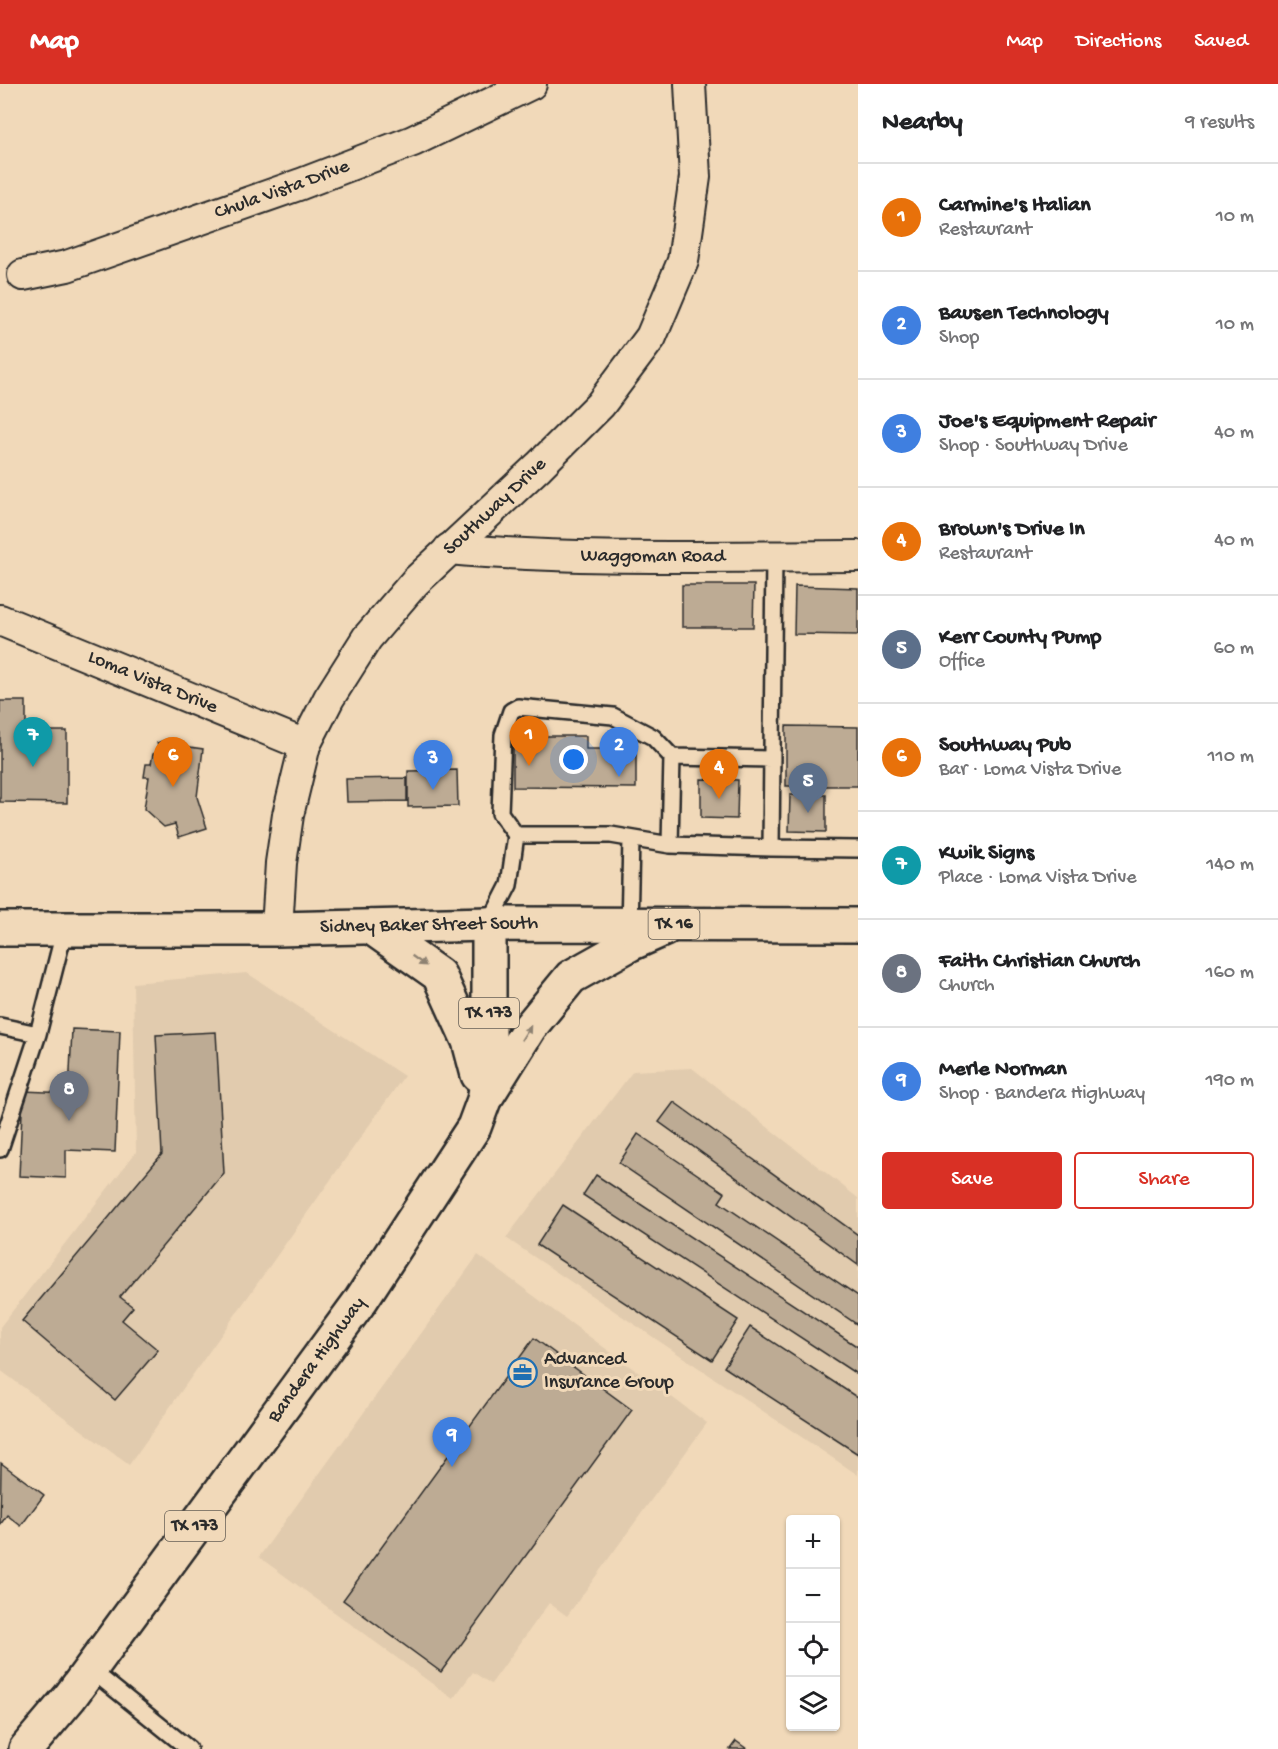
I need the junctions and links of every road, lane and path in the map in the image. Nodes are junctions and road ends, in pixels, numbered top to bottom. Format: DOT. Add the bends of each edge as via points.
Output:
graph roads {
  1 [pos="531,84"];
  2 [pos="690,84"];
  3 [pos="23,275"];
  4 [pos="449,549"];
  5 [pos="774,556"];
  6 [pos="858,556"];
  7 [pos="0,620"];
  8 [pos="304,745"];
  9 [pos="672,757"];
  10 [pos="772,759"];
  11 [pos="516,835"];
  12 [pos="631,839"];
  13 [pos="670,845"];
  14 [pos="771,848"];
  15 [pos="858,849"];
  16 [pos="489,924"];
  17 [pos="858,925"];
  18 [pos="371,927"];
  19 [pos="65,928"];
  20 [pos="0,929"];
  21 [pos="277,929"];
  22 [pos="629,934"];
  23 [pos="0,1026"];
  24 [pos="38,1034"];
  25 [pos="484,1100"];
  26 [pos="0,1149"];
  27 [pos="90,1669"];
  28 [pos="26,1749"];
  29 [pos="189,1749"];
  1 -- 3 [label="street, Chula Vista Drive" via="413,141 301,184 67,266"];
  2 -- 4 [label="street, Southway Drive" via="695,177 683,261 651,336 600,405"];
  4 -- 5 [label="street, Waggoman Road" via="494,553"];
  4 -- 8 [label="street, Southway Drive" via="367,638"];
  5 -- 6 [label="street, Waggoman Road"];
  5 -- 10 [label="lane"];
  7 -- 8 [label="street, Loma Vista Drive"];
  8 -- 21 [label="street, Southway Drive" via="288,815"];
  9 -- 10 [label="lane"];
  9 -- 11 [label="lane" via="653,737 613,716 518,707 511,711 503,735 500,813"];
  9 -- 13 [label="lane"];
  10 -- 14 [label="lane"];
  11 -- 12 [label="lane" via="610,835"];
  11 -- 16 [label="lane" via="509,885"];
  12 -- 13 [label="lane"];
  12 -- 22 [label="lane"];
  13 -- 14 [label="lane"];
  14 -- 15 [label="lane"];
  16 -- 18 [label="main road, Sidney Baker Street South / TX 16"];
  16 -- 22 [label="main road, Sidney Baker Street South / TX 16"];
  16 -- 25 [label="main road, Bandera Highway / TX 173" via="489,1073"];
  17 -- 22 [label="main road, TX 16" via="673,924"];
  18 -- 21 [label="main road, Sidney Baker Street South / TX 16"];
  18 -- 25 [label="main road, one-way" via="439,975 469,1041"];
  19 -- 20 [label="main road, Sidney Baker Street South / TX 16"];
  19 -- 21 [label="main road, Sidney Baker Street South / TX 16"];
  19 -- 24 [label="lane"];
  25 -- 22 [label="main road, one-way" via="530,1027 571,977"];
  23 -- 24 [label="lane"];
  24 -- 26 [label="lane"];
  25 -- 27 [label="main road, Bandera Highway / TX 173" via="474,1127 361,1300"];
  27 -- 28 [label="main road, Bandera Highway / TX 173"];
  27 -- 29 [label="lane"];
}
